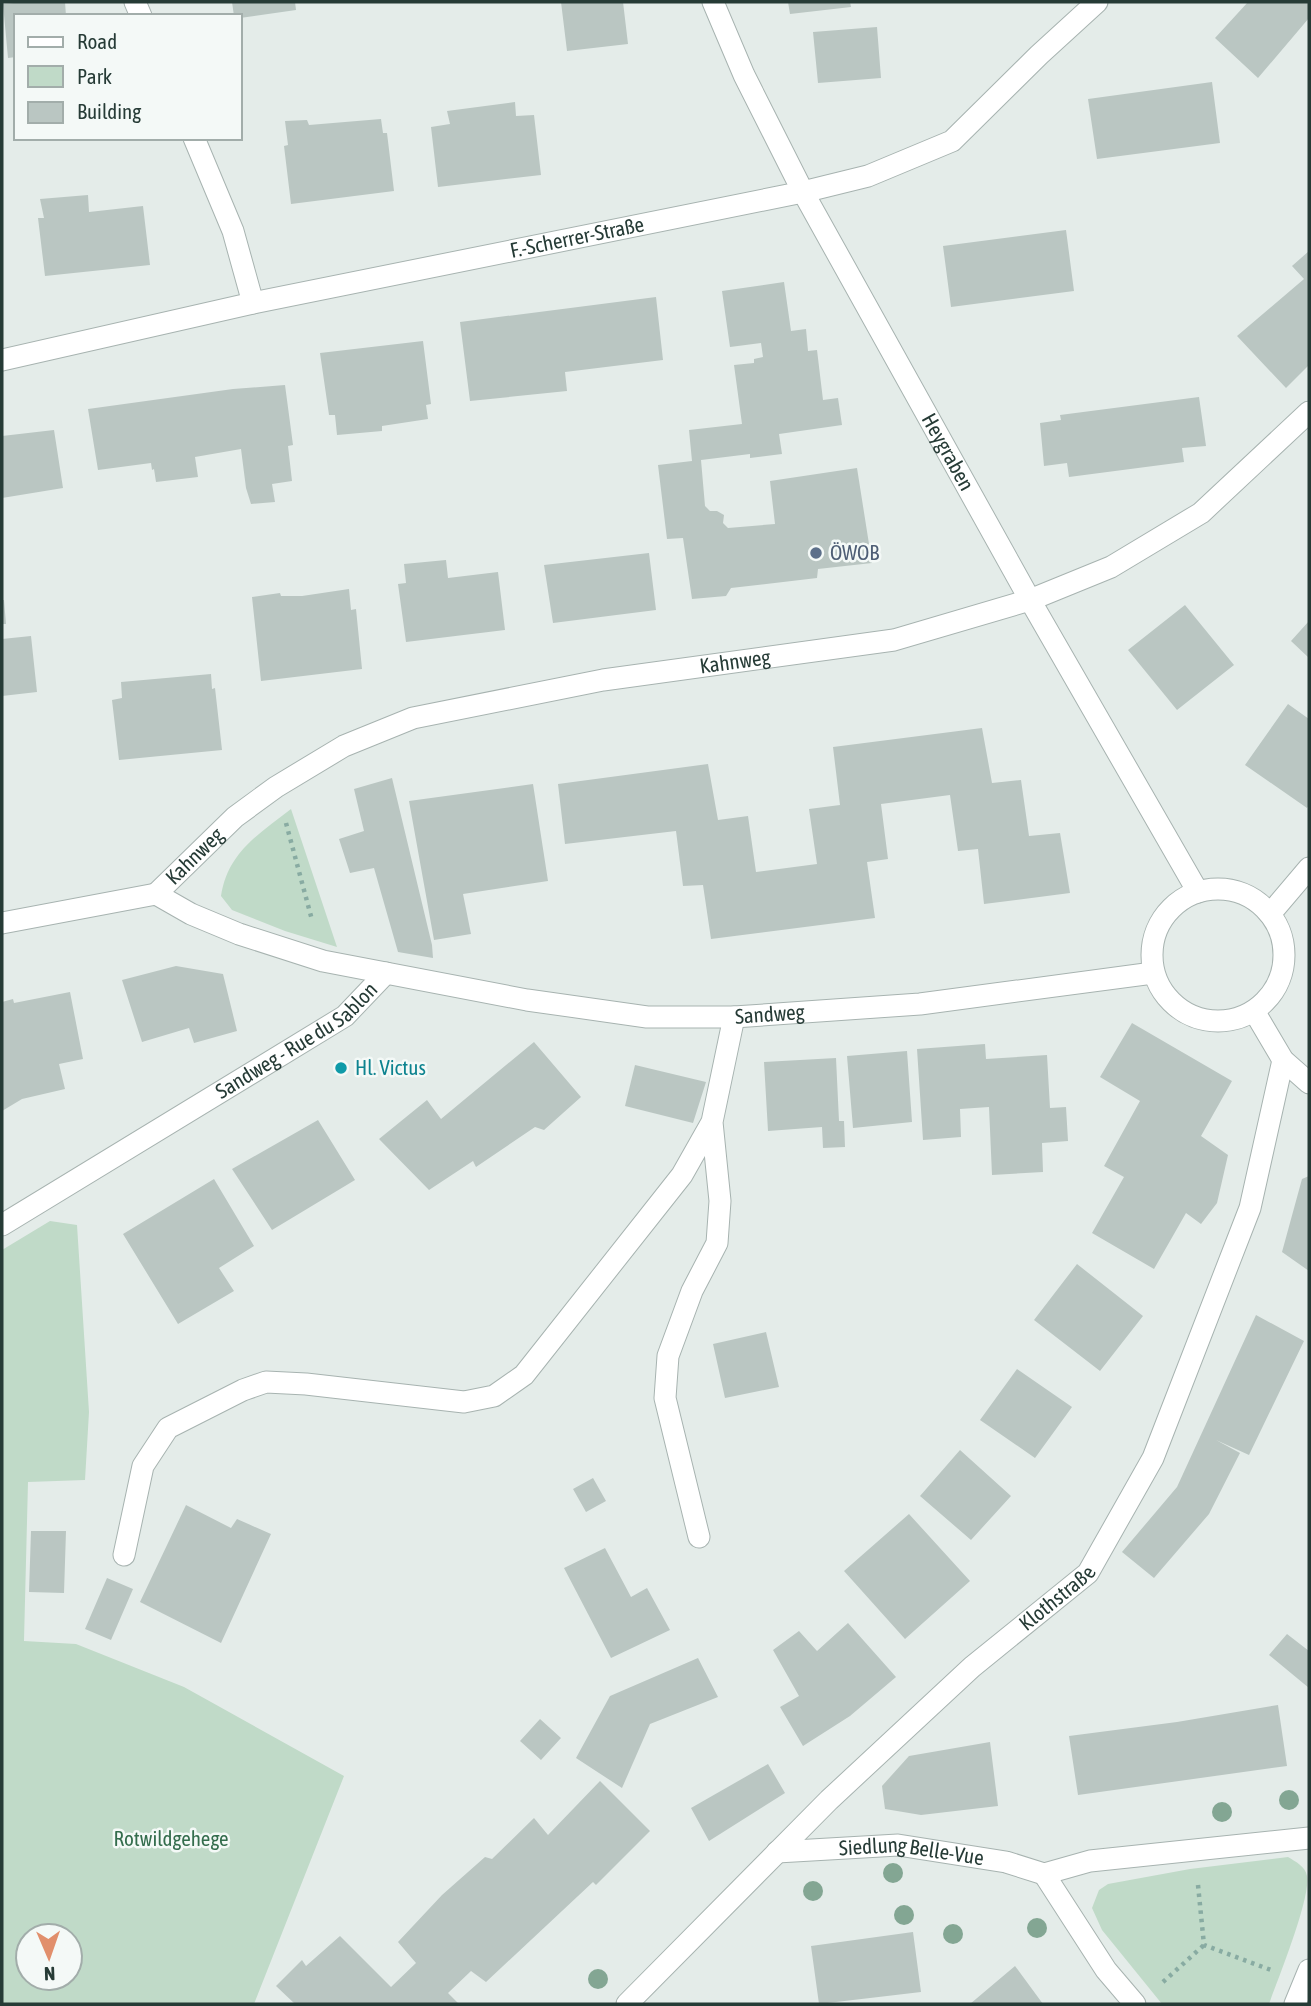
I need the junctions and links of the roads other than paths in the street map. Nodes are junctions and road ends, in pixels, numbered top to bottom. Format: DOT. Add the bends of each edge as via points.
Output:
graph roads {
  1 [pos="713,2"];
  2 [pos="1097,2"];
  3 [pos="195,140"];
  4 [pos="803,192"];
  5 [pos="253,303"];
  6 [pos="2,360"];
  7 [pos="1309,412"];
  8 [pos="1030,600"];
  9 [pos="1309,868"];
  10 [pos="1198,891"];
  11 [pos="156,894"];
  12 [pos="1270,914"];
  13 [pos="2,923"];
  14 [pos="1153,973"];
  15 [pos="386,974"];
  16 [pos="1254,1011"];
  17 [pos="734,1017"];
  18 [pos="1283,1060"];
  19 [pos="1309,1083"];
  20 [pos="712,1122"];
  21 [pos="2,1225"];
  22 [pos="699,1537"];
  23 [pos="124,1555"];
  24 [pos="1309,1838"];
  25 [pos="777,1852"];
  26 [pos="1044,1874"];
  27 [pos="1307,1976"];
  28 [pos="627,2004"];
  29 [pos="1135,2004"];
  30 [pos="1295,2004"];
  1 -- 4 [label="street, Heygraben"];
  2 -- 4 [label="street, F.-Scherrer-Straße" via="952,141 868,176"];
  3 -- 5 [label="street" via="233,231"];
  4 -- 5 [label="street, F.-Scherrer-Straße"];
  4 -- 8 [label="street, Heygraben"];
  5 -- 6 [label="street, F.-Scherrer-Straße"];
  7 -- 8 [label="street, Kahnweg" via="1201,513 1111,567"];
  8 -- 10 [label="street, Heygraben"];
  8 -- 11 [label="street, Kahnweg" via="894,640 603,680 413,718 344,746 276,786 235,817"];
  9 -- 12 [label="street"];
  10 -- 12 [label="street" via="1238,892"];
  10 -- 14 [label="street" via="1165,915 1156,932"];
  11 -- 13 [label="street"];
  11 -- 15 [label="street, Sandweg - Rue du Sablon" via="239,934 323,961"];
  12 -- 16 [label="street" via="1281,933 1285,955 1271,996"];
  14 -- 16 [label="street" via="1176,1007 1194,1017 1214,1022"];
  14 -- 17 [label="street, Sandweg" via="920,1003"];
  15 -- 17 [label="street, Sandweg" via="647,1017"];
  15 -- 21 [label="street, Sandweg - Rue du Sablon" via="345,1016"];
  16 -- 18 [label="street"];
  17 -- 20 [label="street"];
  18 -- 19 [label="street"];
  18 -- 25 [label="street, Klothstraße" via="1250,1208 1153,1458 1088,1573 972,1667"];
  20 -- 22 [label="street" via="720,1200 717,1243 692,1291 668,1356 665,1398"];
  20 -- 23 [label="street" via="682,1175 524,1375 494,1396 464,1402 306,1384 266,1382 243,1390 168,1428 143,1466"];
  24 -- 26 [label="street" via="1090,1861"];
  25 -- 26 [label="street, Siedlung Belle-Vue" via="898,1845 1006,1862"];
  25 -- 28 [label="street, Klothstraße"];
  26 -- 29 [label="street" via="1106,1970"];
  27 -- 30 [label="street"];
}
